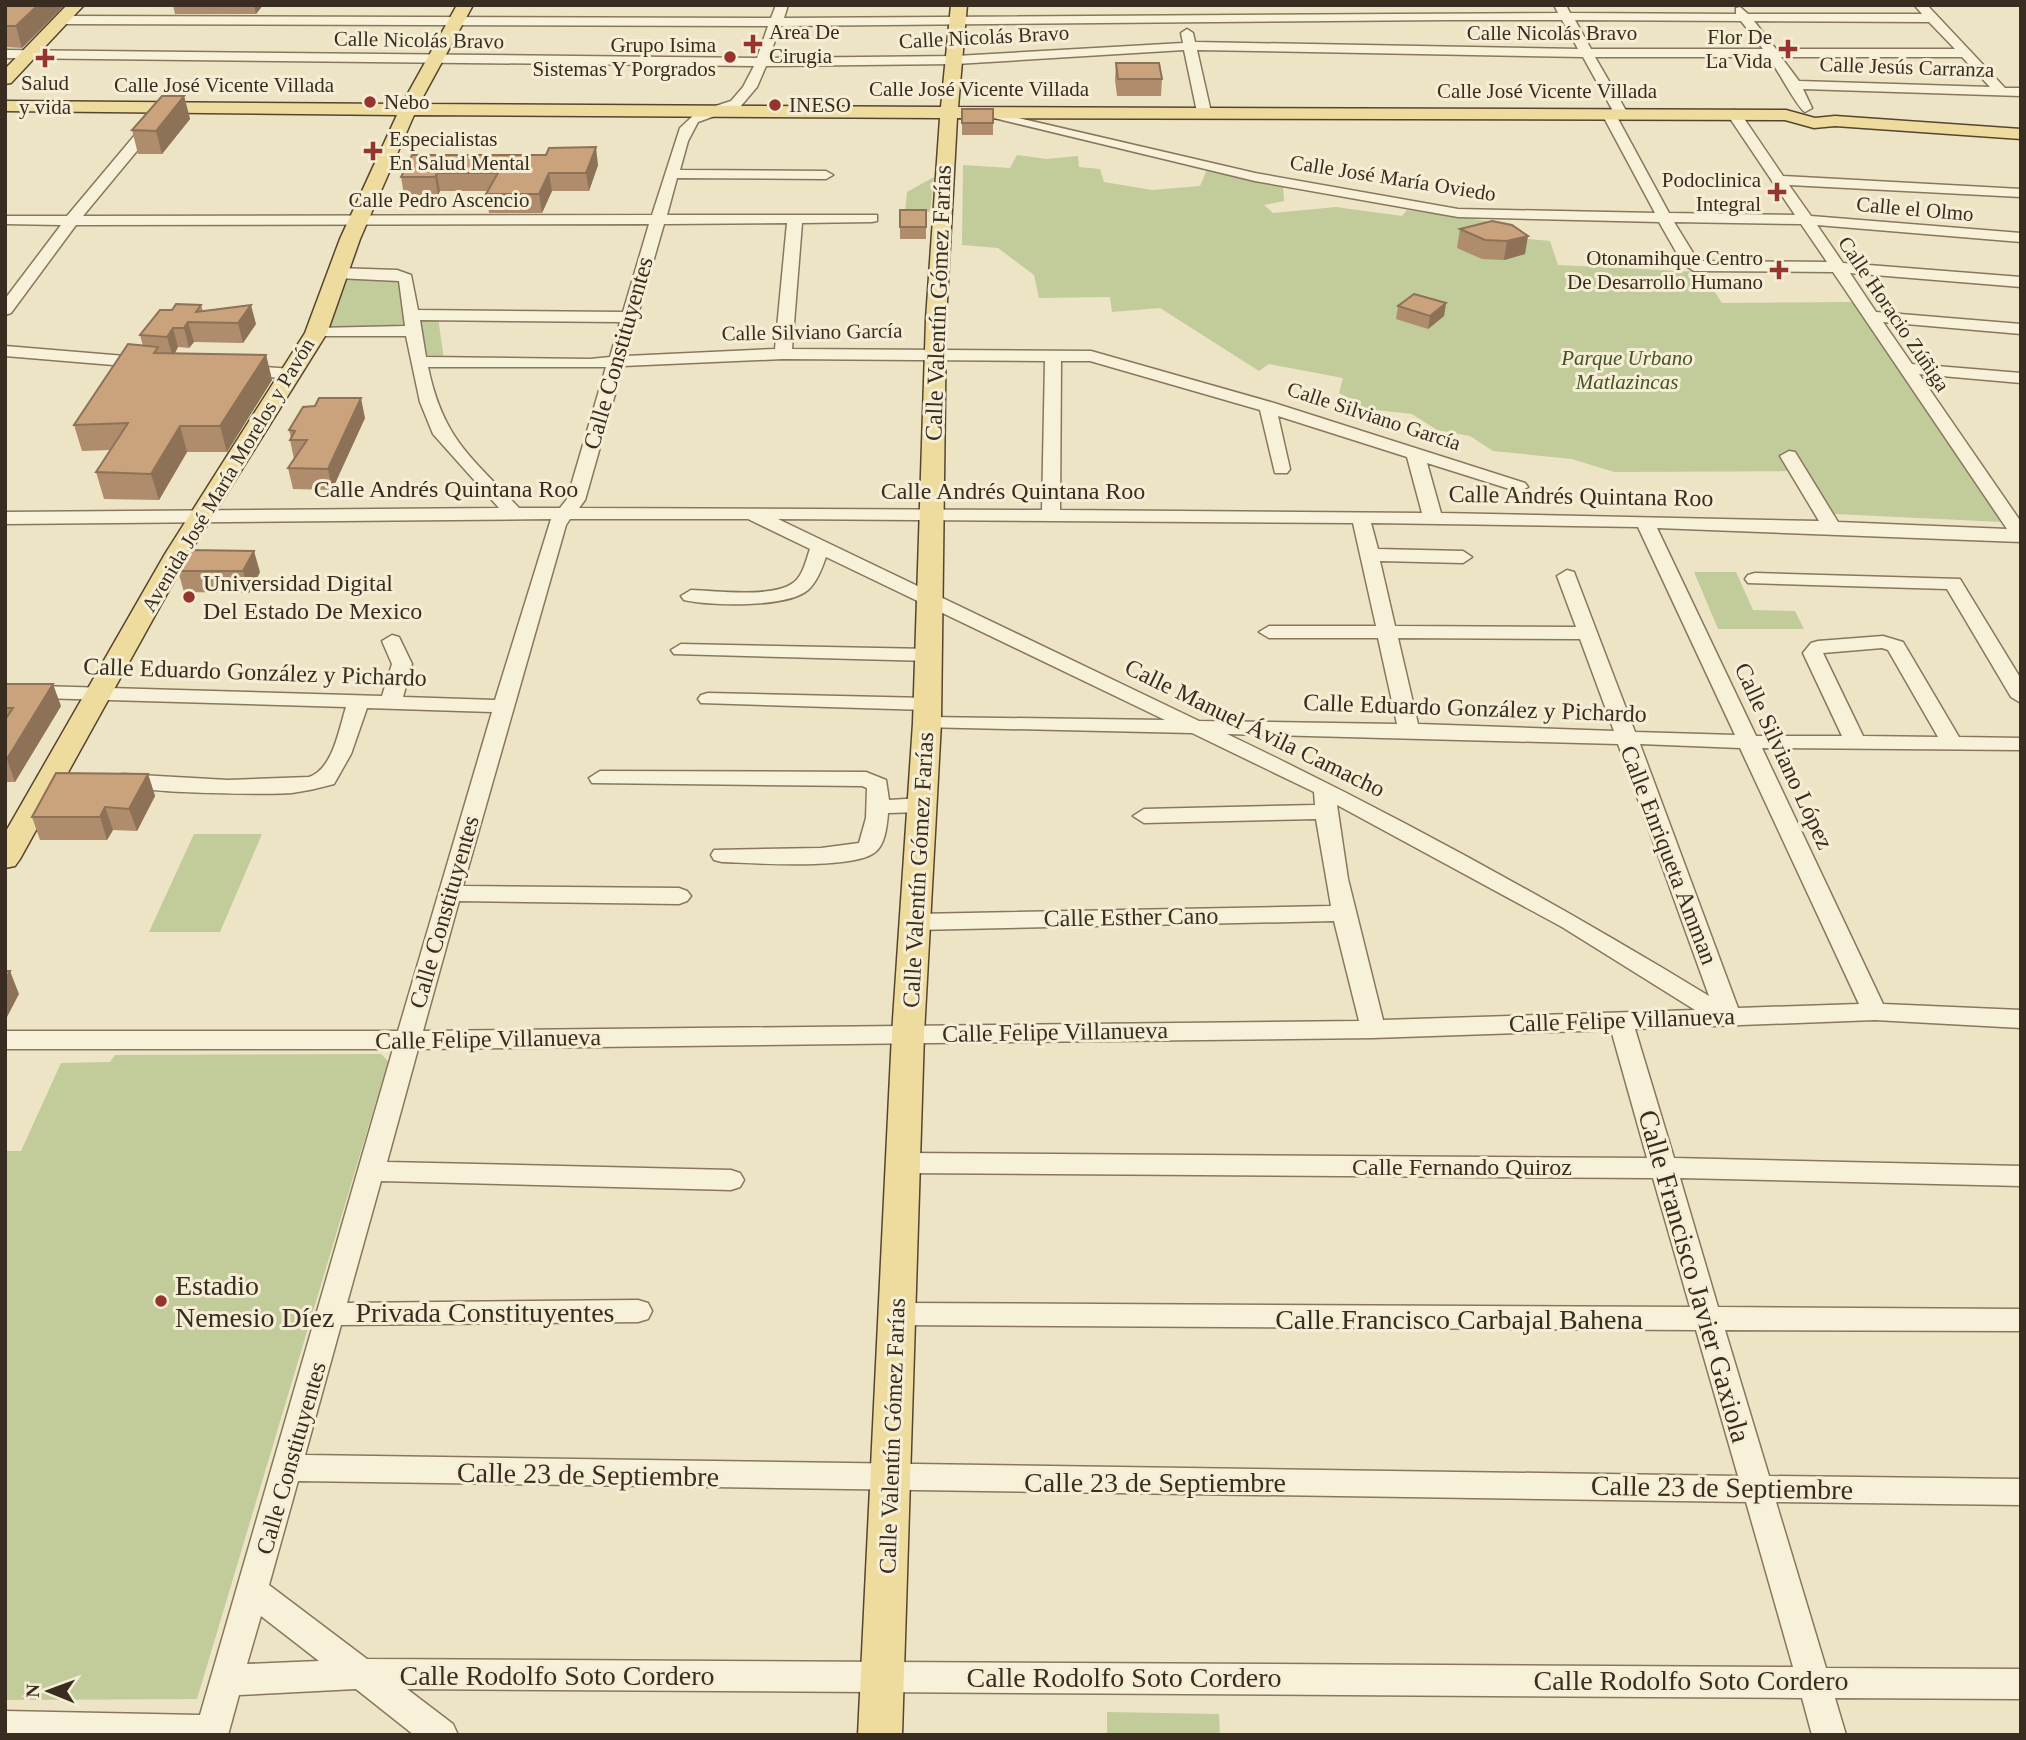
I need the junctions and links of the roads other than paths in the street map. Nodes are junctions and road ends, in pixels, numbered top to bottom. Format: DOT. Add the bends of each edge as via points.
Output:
graph roads {
  1 [pos="76,5"];
  2 [pos="465,5"];
  3 [pos="782,5"];
  4 [pos="1736,5"];
  5 [pos="1920,5"];
  6 [pos="1182,11"];
  7 [pos="1563,11"];
  8 [pos="959,12"];
  9 [pos="1933,18"];
  10 [pos="1746,19"];
  11 [pos="61,20"];
  12 [pos="456,22"];
  13 [pos="774,22"];
  14 [pos="1452,29"];
  15 [pos="1190,46"];
  16 [pos="1586,53"];
  17 [pos="1773,53"];
  18 [pos="1965,53"];
  19 [pos="5,54"];
  20 [pos="27,54"];
  21 [pos="434,59"];
  22 [pos="956,60"];
  23 [pos="759,62"];
  24 [pos="5,79"];
  25 [pos="1795,83"];
  26 [pos="2001,91"];
  27 [pos="2021,92"];
  28 [pos="5,106"];
  29 [pos="166,107"];
  30 [pos="408,108"];
  31 [pos="710,112"];
  32 [pos="1204,112"];
  33 [pos="949,113"];
  34 [pos="981,113"];
  35 [pos="1823,113"];
  36 [pos="1615,114"];
  37 [pos="1734,114"];
  38 [pos="1786,115"];
  39 [pos="2021,126"];
  40 [pos="2021,134"];
  41 [pos="671,174"];
  42 [pos="826,175"];
  43 [pos="1779,180"];
  44 [pos="2021,193"];
  45 [pos="1662,216"];
  46 [pos="872,218"];
  47 [pos="657,219"];
  48 [pos="795,219"];
  49 [pos="5,220"];
  50 [pos="72,220"];
  51 [pos="1807,221"];
  52 [pos="357,222"];
  53 [pos="2021,239"];
  54 [pos="1837,267"];
  55 [pos="337,273"];
  56 [pos="2021,282"];
  57 [pos="5,310"];
  58 [pos="1869,316"];
  59 [pos="628,317"];
  60 [pos="412,323"];
  61 [pos="2021,329"];
  62 [pos="316,333"];
  63 [pos="5,351"];
  64 [pos="934,353"];
  65 [pos="783,354"];
  66 [pos="1053,355"];
  67 [pos="421,362"];
  68 [pos="617,362"];
  69 [pos="169,364"];
  70 [pos="1904,368"];
  71 [pos="223,369"];
  72 [pos="292,374"];
  73 [pos="2021,378"];
  74 [pos="1268,407"];
  75 [pos="1415,453"];
  76 [pos="1788,456"];
  77 [pos="1281,469"];
  78 [pos="1519,487"];
  79 [pos="564,513"];
  80 [pos="749,513"];
  81 [pos="514,514"];
  82 [pos="932,514"];
  83 [pos="201,515"];
  84 [pos="1051,515"];
  85 [pos="12,518"];
  86 [pos="1361,518"];
  87 [pos="1433,518"];
  88 [pos="1645,522"];
  89 [pos="1832,525"];
  90 [pos="2021,535"];
  91 [pos="5,540"];
  92 [pos="820,548"];
  93 [pos="1372,555"];
  94 [pos="1464,557"];
  95 [pos="1567,576"];
  96 [pos="1755,579"];
  97 [pos="691,596"];
  98 [pos="929,599"];
  99 [pos="1269,632"];
  100 [pos="1387,632"];
  101 [pos="1586,633"];
  102 [pos="392,641"];
  103 [pos="681,650"];
  104 [pos="930,655"];
  105 [pos="5,691"];
  106 [pos="99,694"];
  107 [pos="2021,697"];
  108 [pos="359,699"];
  109 [pos="708,699"];
  110 [pos="391,701"];
  111 [pos="503,706"];
  112 [pos="927,714"];
  113 [pos="1194,726"];
  114 [pos="1409,730"];
  115 [pos="1625,739"];
  116 [pos="1749,742"];
  117 [pos="1952,743"];
  118 [pos="1856,744"];
  119 [pos="2021,744"];
  120 [pos="600,778"];
  121 [pos="101,781"];
  122 [pos="1325,801"];
  123 [pos="922,805"];
  124 [pos="877,807"];
  125 [pos="1144,816"];
  126 [pos="722,855"];
  127 [pos="5,859"];
  128 [pos="451,893"];
  129 [pos="679,896"];
  130 [pos="1346,913"];
  131 [pos="916,922"];
  132 [pos="1875,1012"];
  133 [pos="1726,1016"];
  134 [pos="1619,1019"];
  135 [pos="2021,1019"];
  136 [pos="1373,1029"];
  137 [pos="908,1034"];
  138 [pos="5,1040"];
  139 [pos="406,1040"];
  140 [pos="904,1163"];
  141 [pos="1664,1168"];
  142 [pos="369,1171"];
  143 [pos="2021,1176"];
  144 [pos="731,1180"];
  145 [pos="638,1311"];
  146 [pos="332,1314"];
  147 [pos="896,1314"];
  148 [pos="2021,1320"];
  149 [pos="1707,1321"];
  150 [pos="289,1468"];
  151 [pos="890,1479"];
  152 [pos="1756,1487"];
  153 [pos="2021,1492"];
  154 [pos="254,1592"];
  155 [pos="363,1674"];
  156 [pos="882,1676"];
  157 [pos="227,1680"];
  158 [pos="1813,1681"];
  159 [pos="2021,1684"];
  160 [pos="5,1727"];
  161 [pos="212,1733"];
  162 [pos="441,1735"];
  163 [pos="880,1735"];
  164 [pos="1829,1735"];
  1 -- 11 [label="main road"];
  2 -- 12 [label="main road, Avenida José María Morelos y Pavón"];
  3 -- 13 [label="street, Calle Constituyentes"];
  4 -- 10 [label="street"];
  5 -- 9 [label="street"];
  6 -- 8 [label="street"];
  6 -- 14 [label="street"];
  6 -- 15 [label="street"];
  7 -- 10 [label="street"];
  7 -- 14 [label="street"];
  7 -- 16 [label="street"];
  8 -- 13 [label="street"];
  8 -- 22 [label="main road, Calle Valentín Gómez Farías"];
  9 -- 10 [label="street"];
  9 -- 18 [label="street"];
  10 -- 17 [label="street"];
  11 -- 12 [label="street"];
  11 -- 20 [label="main road"];
  12 -- 13 [label="street"];
  12 -- 21 [label="main road, Avenida José María Morelos y Pavón"];
  13 -- 23 [label="street, Calle Constituyentes"];
  14 -- 15 [label="street, Calle Nicolás Bravo"];
  14 -- 16 [label="street, Calle Nicolás Bravo"];
  15 -- 22 [label="street, Calle Nicolás Bravo"];
  15 -- 32 [label="street"];
  16 -- 17 [label="street, Calle Nicolás Bravo"];
  16 -- 36 [label="street"];
  17 -- 18 [label="street, Calle Nicolás Bravo"];
  17 -- 25 [label="street"];
  18 -- 26 [label="street"];
  19 -- 20 [label="street, Calle Nicolás Bravo"];
  20 -- 21 [label="street, Calle Nicolás Bravo"];
  20 -- 24 [label="main road"];
  21 -- 23 [label="street, Calle Nicolás Bravo"];
  21 -- 30 [label="main road, Avenida José María Morelos y Pavón"];
  22 -- 23 [label="street, Calle Nicolás Bravo"];
  22 -- 33 [label="main road, Calle Valentín Gómez Farías"];
  23 -- 31 [label="street, Calle Constituyentes" via="741,99"];
  25 -- 26 [label="street, Calle Jesús Carranza"];
  25 -- 35 [label="street"];
  26 -- 27 [label="street, Calle Jesús Carranza"];
  28 -- 29 [label="main road, Calle José Vicente Villada"];
  29 -- 30 [label="main road, Calle José Vicente Villada"];
  29 -- 50 [label="street"];
  30 -- 31 [label="main road, Calle José Vicente Villada"];
  30 -- 52 [label="main road, Avenida José María Morelos y Pavón"];
  31 -- 33 [label="main road, Calle José Vicente Villada"];
  31 -- 41 [label="street, Calle Constituyentes" via="688,121"];
  32 -- 34 [label="main road, Calle José Vicente Villada"];
  32 -- 36 [label="main road, Calle José Vicente Villada"];
  33 -- 34 [label="main road, Calle José Vicente Villada"];
  33 -- 64 [label="main road, Calle Valentín Gómez Farías"];
  34 -- 45 [label="street, Calle José María Oviedo" via="1329,192 1458,213"];
  35 -- 38 [label="main road" via="1793,110"];
  35 -- 38 [label="main road" via="1806,122"];
  35 -- 39 [label="main road"];
  35 -- 40 [label="main road"];
  36 -- 37 [label="main road, Calle José Vicente Villada"];
  36 -- 45 [label="street"];
  37 -- 38 [label="main road, Calle José Vicente Villada"];
  37 -- 43 [label="street, Calle Horacio Zúñiga"];
  41 -- 42 [label="street"];
  41 -- 47 [label="street, Calle Constituyentes"];
  43 -- 44 [label="street"];
  43 -- 51 [label="street, Calle Horacio Zúñiga"];
  45 -- 51 [label="street, Calle José María Oviedo"];
  45 -- 54 [label="street" via="1688,261 1700,268"];
  46 -- 48 [label="street, Calle Pedro Ascencio"];
  47 -- 48 [label="street, Calle Pedro Ascencio"];
  47 -- 52 [label="street, Calle Pedro Ascencio"];
  47 -- 59 [label="street, Calle Constituyentes"];
  48 -- 65 [label="street"];
  49 -- 50 [label="street, Calle Pedro Ascencio"];
  50 -- 52 [label="street, Calle Pedro Ascencio"];
  50 -- 57 [label="street"];
  51 -- 53 [label="street, Calle el Olmo"];
  51 -- 54 [label="street, Calle Horacio Zúñiga"];
  52 -- 55 [label="main road, Avenida José María Morelos y Pavón"];
  54 -- 56 [label="street"];
  54 -- 58 [label="street, Calle Horacio Zúñiga"];
  55 -- 60 [label="street" via="405,277"];
  55 -- 62 [label="main road, Avenida José María Morelos y Pavón"];
  58 -- 61 [label="street"];
  58 -- 70 [label="street, Calle Horacio Zúñiga"];
  59 -- 60 [label="street"];
  59 -- 68 [label="street, Calle Constituyentes"];
  60 -- 62 [label="street"];
  60 -- 67 [label="street"];
  62 -- 72 [label="main road, Avenida José María Morelos y Pavón"];
  63 -- 69 [label="street"];
  64 -- 65 [label="street, Calle Silviano García"];
  64 -- 66 [label="street, Calle Silviano García"];
  64 -- 82 [label="main road, Calle Valentín Gómez Farías"];
  65 -- 68 [label="street, Calle Silviano García"];
  66 -- 74 [label="street, Calle Silviano García" via="1116,362"];
  66 -- 84 [label="street"];
  67 -- 68 [label="street, Calle Silviano García"];
  67 -- 81 [label="street" via="429,405 442,433"];
  68 -- 79 [label="street, Calle Constituyentes" via="576,500"];
  70 -- 73 [label="street"];
  70 -- 90 [label="street, Calle Horacio Zúñiga"];
  71 -- 72 [label="street"];
  72 -- 83 [label="main road, Avenida José María Morelos y Pavón"];
  74 -- 75 [label="street, Calle Silviano García"];
  74 -- 77 [label="street"];
  75 -- 78 [label="street, Calle Silviano García"];
  75 -- 87 [label="street"];
  76 -- 89 [label="street"];
  79 -- 80 [label="street, Calle Andrés Quintana Roo"];
  79 -- 81 [label="street, Calle Andrés Quintana Roo"];
  79 -- 111 [label="street, Calle Constituyentes"];
  80 -- 82 [label="street, Calle Andrés Quintana Roo"];
  80 -- 92 [label="street, Calle Manuel Ávila Camacho"];
  81 -- 83 [label="street, Calle Andrés Quintana Roo"];
  82 -- 84 [label="street, Calle Andrés Quintana Roo"];
  82 -- 98 [label="main road, Calle Valentín Gómez Farías"];
  83 -- 85 [label="street, Calle Andrés Quintana Roo"];
  83 -- 106 [label="main road, Avenida José María Morelos y Pavón"];
  84 -- 86 [label="street, Calle Andrés Quintana Roo"];
  85 -- 91 [label="street"];
  86 -- 87 [label="street, Calle Andrés Quintana Roo"];
  86 -- 93 [label="street"];
  87 -- 88 [label="street, Calle Andrés Quintana Roo"];
  88 -- 89 [label="street, Calle Andrés Quintana Roo"];
  88 -- 116 [label="street, Calle Silviano López"];
  89 -- 90 [label="street, Calle Andrés Quintana Roo"];
  92 -- 97 [label="street" via="803,584 790,593"];
  92 -- 98 [label="street, Calle Manuel Ávila Camacho"];
  93 -- 94 [label="street"];
  93 -- 100 [label="street"];
  95 -- 101 [label="street, Calle Enriqueta Amman"];
  96 -- 107 [label="street" via="1953,583"];
  98 -- 104 [label="main road, Calle Valentín Gómez Farías"];
  98 -- 113 [label="street, Calle Manuel Ávila Camacho"];
  99 -- 100 [label="street"];
  100 -- 101 [label="street"];
  100 -- 114 [label="street"];
  101 -- 115 [label="street, Calle Enriqueta Amman"];
  102 -- 110 [label="street" via="402,664"];
  103 -- 104 [label="street"];
  104 -- 112 [label="main road, Calle Valentín Gómez Farías"];
  105 -- 106 [label="street, Calle Eduardo González y Pichardo"];
  106 -- 108 [label="street, Calle Eduardo González y Pichardo"];
  106 -- 127 [label="main road, Avenida José María Morelos y Pavón" via="64,779"];
  108 -- 110 [label="street, Calle Eduardo González y Pichardo"];
  108 -- 121 [label="street" via="332,771 317,783"];
  109 -- 112 [label="street, Calle Eduardo González y Pichardo"];
  110 -- 111 [label="street, Calle Eduardo González y Pichardo"];
  111 -- 128 [label="street, Calle Constituyentes"];
  112 -- 113 [label="street, Calle Eduardo González y Pichardo"];
  112 -- 123 [label="main road, Calle Valentín Gómez Farías"];
  113 -- 114 [label="street, Calle Eduardo González y Pichardo"];
  113 -- 122 [label="street, Calle Manuel Ávila Camacho"];
  114 -- 115 [label="street, Calle Eduardo González y Pichardo"];
  115 -- 116 [label="street, Calle Eduardo González y Pichardo"];
  115 -- 133 [label="street, Calle Enriqueta Amman"];
  116 -- 118 [label="street, Calle Eduardo González y Pichardo"];
  116 -- 132 [label="street, Calle Silviano López"];
  117 -- 118 [label="street, Calle Eduardo González y Pichardo"];
  117 -- 118 [label="street" via="1900,649 1883,642 1827,645 1813,653"];
  117 -- 119 [label="street, Calle Eduardo González y Pichardo"];
  120 -- 124 [label="street" via="866,779 878,785"];
  122 -- 125 [label="street"];
  122 -- 130 [label="street"];
  122 -- 133 [label="street, Calle Manuel Ávila Camacho" via="1570,922"];
  123 -- 124 [label="street"];
  123 -- 131 [label="main road, Calle Valentín Gómez Farías"];
  124 -- 126 [label="street" via="873,839 861,852"];
  128 -- 129 [label="street"];
  128 -- 139 [label="street, Calle Constituyentes"];
  130 -- 131 [label="street, Calle Esther Cano"];
  130 -- 136 [label="street"];
  131 -- 137 [label="main road, Calle Valentín Gómez Farías"];
  132 -- 133 [label="street, Calle Felipe Villanueva"];
  132 -- 135 [label="street, Calle Felipe Villanueva"];
  133 -- 134 [label="street, Calle Felipe Villanueva"];
  134 -- 136 [label="street, Calle Felipe Villanueva"];
  134 -- 141 [label="street, Calle Francisco Javier Gaxiola"];
  136 -- 137 [label="street, Calle Felipe Villanueva"];
  137 -- 139 [label="street, Calle Felipe Villanueva"];
  137 -- 140 [label="main road, Calle Valentín Gómez Farías"];
  138 -- 139 [label="street, Calle Felipe Villanueva"];
  139 -- 142 [label="street, Calle Constituyentes"];
  140 -- 141 [label="street, Calle Fernando Quiroz"];
  140 -- 147 [label="main road, Calle Valentín Gómez Farías"];
  141 -- 143 [label="street, Calle Fernando Quiroz"];
  141 -- 149 [label="street, Calle Francisco Javier Gaxiola"];
  142 -- 144 [label="street"];
  142 -- 146 [label="street, Calle Constituyentes"];
  145 -- 146 [label="street, Privada Constituyentes"];
  146 -- 150 [label="street, Calle Constituyentes"];
  147 -- 149 [label="street, Calle Francisco Carbajal Bahena"];
  147 -- 151 [label="main road, Calle Valentín Gómez Farías"];
  148 -- 149 [label="street, Calle Francisco Carbajal Bahena"];
  149 -- 152 [label="street, Calle Francisco Javier Gaxiola"];
  150 -- 151 [label="street, Calle 23 de Septiembre"];
  150 -- 154 [label="street, Calle Constituyentes"];
  151 -- 152 [label="street, Calle 23 de Septiembre"];
  151 -- 156 [label="main road, Calle Valentín Gómez Farías"];
  152 -- 153 [label="street, Calle 23 de Septiembre"];
  152 -- 158 [label="street, Calle Francisco Javier Gaxiola"];
  154 -- 155 [label="street"];
  154 -- 157 [label="street, Calle Constituyentes"];
  155 -- 156 [label="street, Calle Rodolfo Soto Cordero"];
  155 -- 157 [label="street, Calle Rodolfo Soto Cordero"];
  155 -- 162 [label="street"];
  156 -- 158 [label="street, Calle Rodolfo Soto Cordero"];
  156 -- 163 [label="main road, Calle Valentín Gómez Farías"];
  157 -- 161 [label="street, Calle Constituyentes"];
  158 -- 159 [label="street, Calle Rodolfo Soto Cordero"];
  158 -- 164 [label="street, Calle Francisco Javier Gaxiola"];
  160 -- 161 [label="street"];
}
